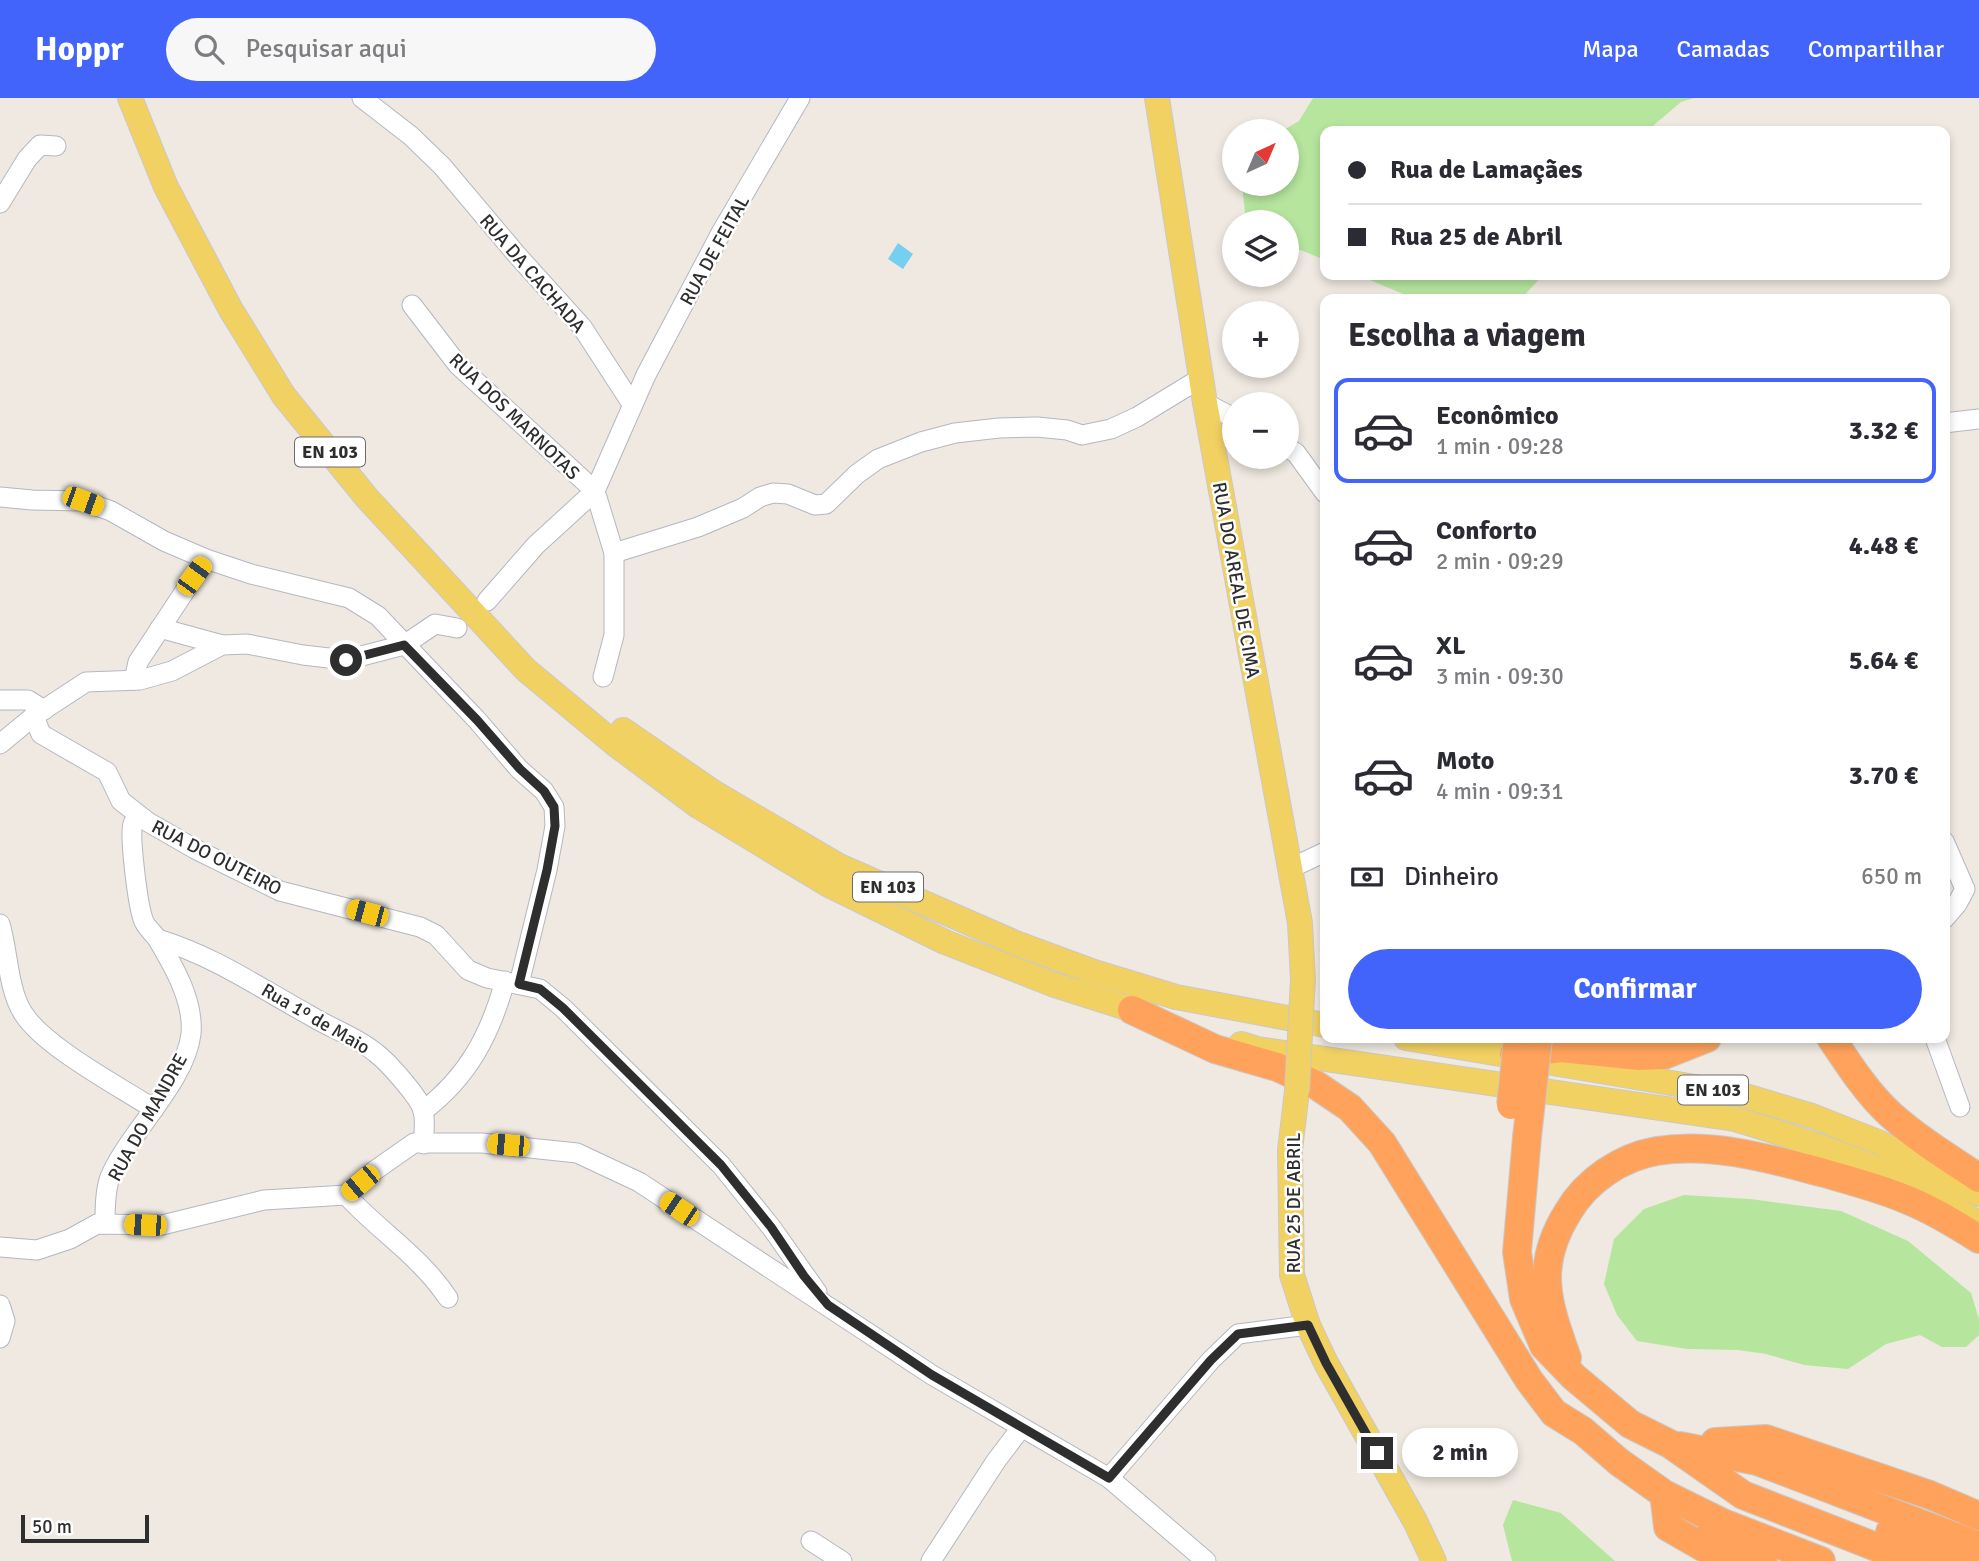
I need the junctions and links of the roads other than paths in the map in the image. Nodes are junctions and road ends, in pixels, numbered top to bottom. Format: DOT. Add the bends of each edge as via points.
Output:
graph roads {
  1 [pos="130,98"];
  2 [pos="362,98"];
  3 [pos="800,98"];
  4 [pos="1157,98"];
  5 [pos="56,146"];
  6 [pos="0,203"];
  7 [pos="412,305"];
  8 [pos="1203,391"];
  9 [pos="632,404"];
  10 [pos="1222,408"];
  11 [pos="1979,419"];
  12 [pos="1950,422"];
  13 [pos="1299,457"];
  14 [pos="1320,486"];
  15 [pos="594,491"];
  16 [pos="0,497"];
  17 [pos="614,553"];
  18 [pos="206,559"];
  19 [pos="444,583"];
  20 [pos="487,601"];
  21 [pos="160,628"];
  22 [pos="457,628"];
  23 [pos="222,645"];
  24 [pos="404,645"];
  25 [pos="603,677"];
  26 [pos="134,680"];
  27 [pos="0,700"];
  28 [pos="39,713"];
  29 [pos="0,744"];
  30 [pos="138,815"];
  31 [pos="1320,854"];
  32 [pos="1950,855"];
  33 [pos="1289,869"];
  34 [pos="1950,912"];
  35 [pos="0,924"];
  36 [pos="158,939"];
  37 [pos="1303,979"];
  38 [pos="512,982"];
  39 [pos="1132,1010"];
  40 [pos="1320,1024"];
  41 [pos="1472,1043"];
  42 [pos="1537,1043"];
  43 [pos="1694,1043"];
  44 [pos="1834,1043"];
  45 [pos="1937,1043"];
  46 [pos="1512,1046"];
  47 [pos="1960,1107"];
  48 [pos="154,1109"];
  49 [pos="423,1111"];
  50 [pos="1518,1135"];
  51 [pos="424,1143"];
  52 [pos="1979,1178"];
  53 [pos="1979,1194"];
  54 [pos="346,1195"];
  55 [pos="105,1224"];
  56 [pos="1979,1224"];
  57 [pos="1979,1240"];
  58 [pos="4,1247"];
  59 [pos="0,1266"];
  60 [pos="448,1298"];
  61 [pos="0,1305"];
  62 [pos="828,1305"];
  63 [pos="1308,1325"];
  64 [pos="0,1338"];
  65 [pos="1574,1377"];
  66 [pos="1021,1427"];
  67 [pos="1583,1431"];
  68 [pos="1670,1444"];
  69 [pos="1109,1478"];
  70 [pos="1664,1494"];
  71 [pos="1979,1516"];
  72 [pos="811,1541"];
  73 [pos="1979,1546"];
  74 [pos="842,1561"];
  75 [pos="931,1561"];
  76 [pos="1206,1561"];
  77 [pos="1434,1561"];
  78 [pos="1729,1561"];
  79 [pos="1763,1561"];
  80 [pos="1821,1561"];
  81 [pos="1875,1561"];
  82 [pos="1912,1561"];
  83 [pos="1966,1561"];
  1 -- 19 [label="main road, EN 103" via="166,187 231,310 284,396"];
  2 -- 9 [label="street, RUA DA CACHADA" via="442,166 582,327"];
  3 -- 9 [label="street, RUA DE FEITAL" via="722,231"];
  4 -- 8 [label="main road, RUA DO AREAL DE CIMA"];
  5 -- 6 [label="street" via="40,145"];
  7 -- 15 [label="street, RUA DOS MARNOTAS" via="458,365"];
  8 -- 10 [label="street"];
  8 -- 17 [label="street" via="1111,429 1082,435 1037,427 999,428 921,442 877,459 826,504 773,493 698,527"];
  8 -- 33 [label="main road, RUA DO AREAL DE CIMA"];
  9 -- 15 [label="street"];
  11 -- 12 [label="street"];
  13 -- 14 [label="street"];
  15 -- 17 [label="street"];
  15 -- 20 [label="street" via="536,545"];
  16 -- 18 [label="street" via="83,501"];
  17 -- 25 [label="street" via="614,635"];
  18 -- 21 [label="street"];
  18 -- 24 [label="street" via="349,598 378,616"];
  19 -- 39 [label="main road, EN 103" via="526,670 698,806 827,884 945,942"];
  19 -- 40 [label="main road, EN 103" via="534,662 623,730 713,792 839,866 1094,972 1176,997"];
  21 -- 23 [label="street"];
  21 -- 26 [label="street" via="138,662"];
  22 -- 24 [label="street" via="435,624"];
  23 -- 24 [label="street" via="247,644 346,660"];
  23 -- 26 [label="street" via="172,671"];
  24 -- 38 [label="street" via="544,791 554,807 547,870"];
  26 -- 28 [label="street" via="86,682"];
  27 -- 28 [label="street" via="28,700"];
  28 -- 29 [label="street"];
  28 -- 30 [label="street, RUA DO OUTEIRO" via="41,734 107,772 121,801"];
  30 -- 36 [label="street, RUA DO MANDRE" via="132,825 132,845 143,921"];
  30 -- 38 [label="street, RUA DO OUTEIRO" via="280,891 420,927 436,935 468,970"];
  31 -- 33 [label="street"];
  32 -- 34 [label="street" via="1965,889"];
  33 -- 37 [label="main road, RUA DO AREAL DE CIMA" via="1300,923"];
  35 -- 48 [label="street" via="23,1014 51,1043"];
  36 -- 48 [label="street, RUA DO MANDRE" via="180,981 191,1035 182,1063"];
  36 -- 49 [label="street, Rua 1º de Maio" via="214,960 362,1042 396,1072"];
  37 -- 63 [label="main road, RUA 25 DE ABRIL, bridge" via="1290,1150 1292,1275"];
  38 -- 49 [label="street" via="484,1042 444,1095"];
  38 -- 62 [label="street, RUA DO OUTEIRO" via="540,989 563,1008 721,1165"];
  39 -- 56 [label="main road, EN 103" via="1257,1049 1735,1119 1867,1165"];
  39 -- 67 [label="highway" via="1215,1049 1277,1067 1350,1108 1382,1143 1529,1380 1554,1413"];
  41 -- 46 [label="main road, EN 103"];
  42 -- 50 [label="highway, bridge"];
  43 -- 46 [label="highway" via="1664,1055 1639,1056"];
  44 -- 52 [label="highway" via="1890,1114"];
  45 -- 47 [label="street"];
  46 -- 50 [label="highway, bridge"];
  46 -- 53 [label="main road, EN 103" via="1742,1095 1812,1116 1878,1142"];
  48 -- 55 [label="street, RUA DO MANDRE" via="109,1179"];
  49 -- 51 [label="street"];
  50 -- 65 [label="highway" via="1517,1252 1524,1299 1544,1346"];
  50 -- 67 [label="highway" via="1498,1245 1507,1303 1539,1375"];
  51 -- 54 [label="street" via="414,1143"];
  51 -- 62 [label="street" via="482,1143 577,1153 639,1182"];
  54 -- 55 [label="street" via="264,1200 162,1225"];
  54 -- 60 [label="street" via="433,1276"];
  55 -- 58 [label="street" via="37,1250"];
  57 -- 65 [label="highway" via="1908,1200 1752,1155 1684,1148 1625,1161 1576,1198 1548,1257 1546,1288"];
  58 -- 59 [label="street"];
  61 -- 64 [label="street" via="5,1321"];
  62 -- 66 [label="street" via="932,1375"];
  63 -- 69 [label="street" via="1238,1334"];
  63 -- 77 [label="main road, RUA 25 DE ABRIL"];
  65 -- 68 [label="highway" via="1630,1424"];
  66 -- 69 [label="street"];
  66 -- 75 [label="street"];
  67 -- 70 [label="highway"];
  68 -- 71 [label="highway" via="1766,1439"];
  68 -- 73 [label="highway" via="1757,1461"];
  68 -- 82 [label="highway" via="1743,1495"];
  68 -- 83 [label="highway"];
  69 -- 76 [label="street"];
  70 -- 78 [label="highway" via="1668,1527"];
  70 -- 79 [label="highway" via="1673,1519"];
  70 -- 80 [label="highway" via="1723,1523"];
  70 -- 81 [label="highway" via="1690,1489 1741,1514"];
  72 -- 74 [label="street"];
}
